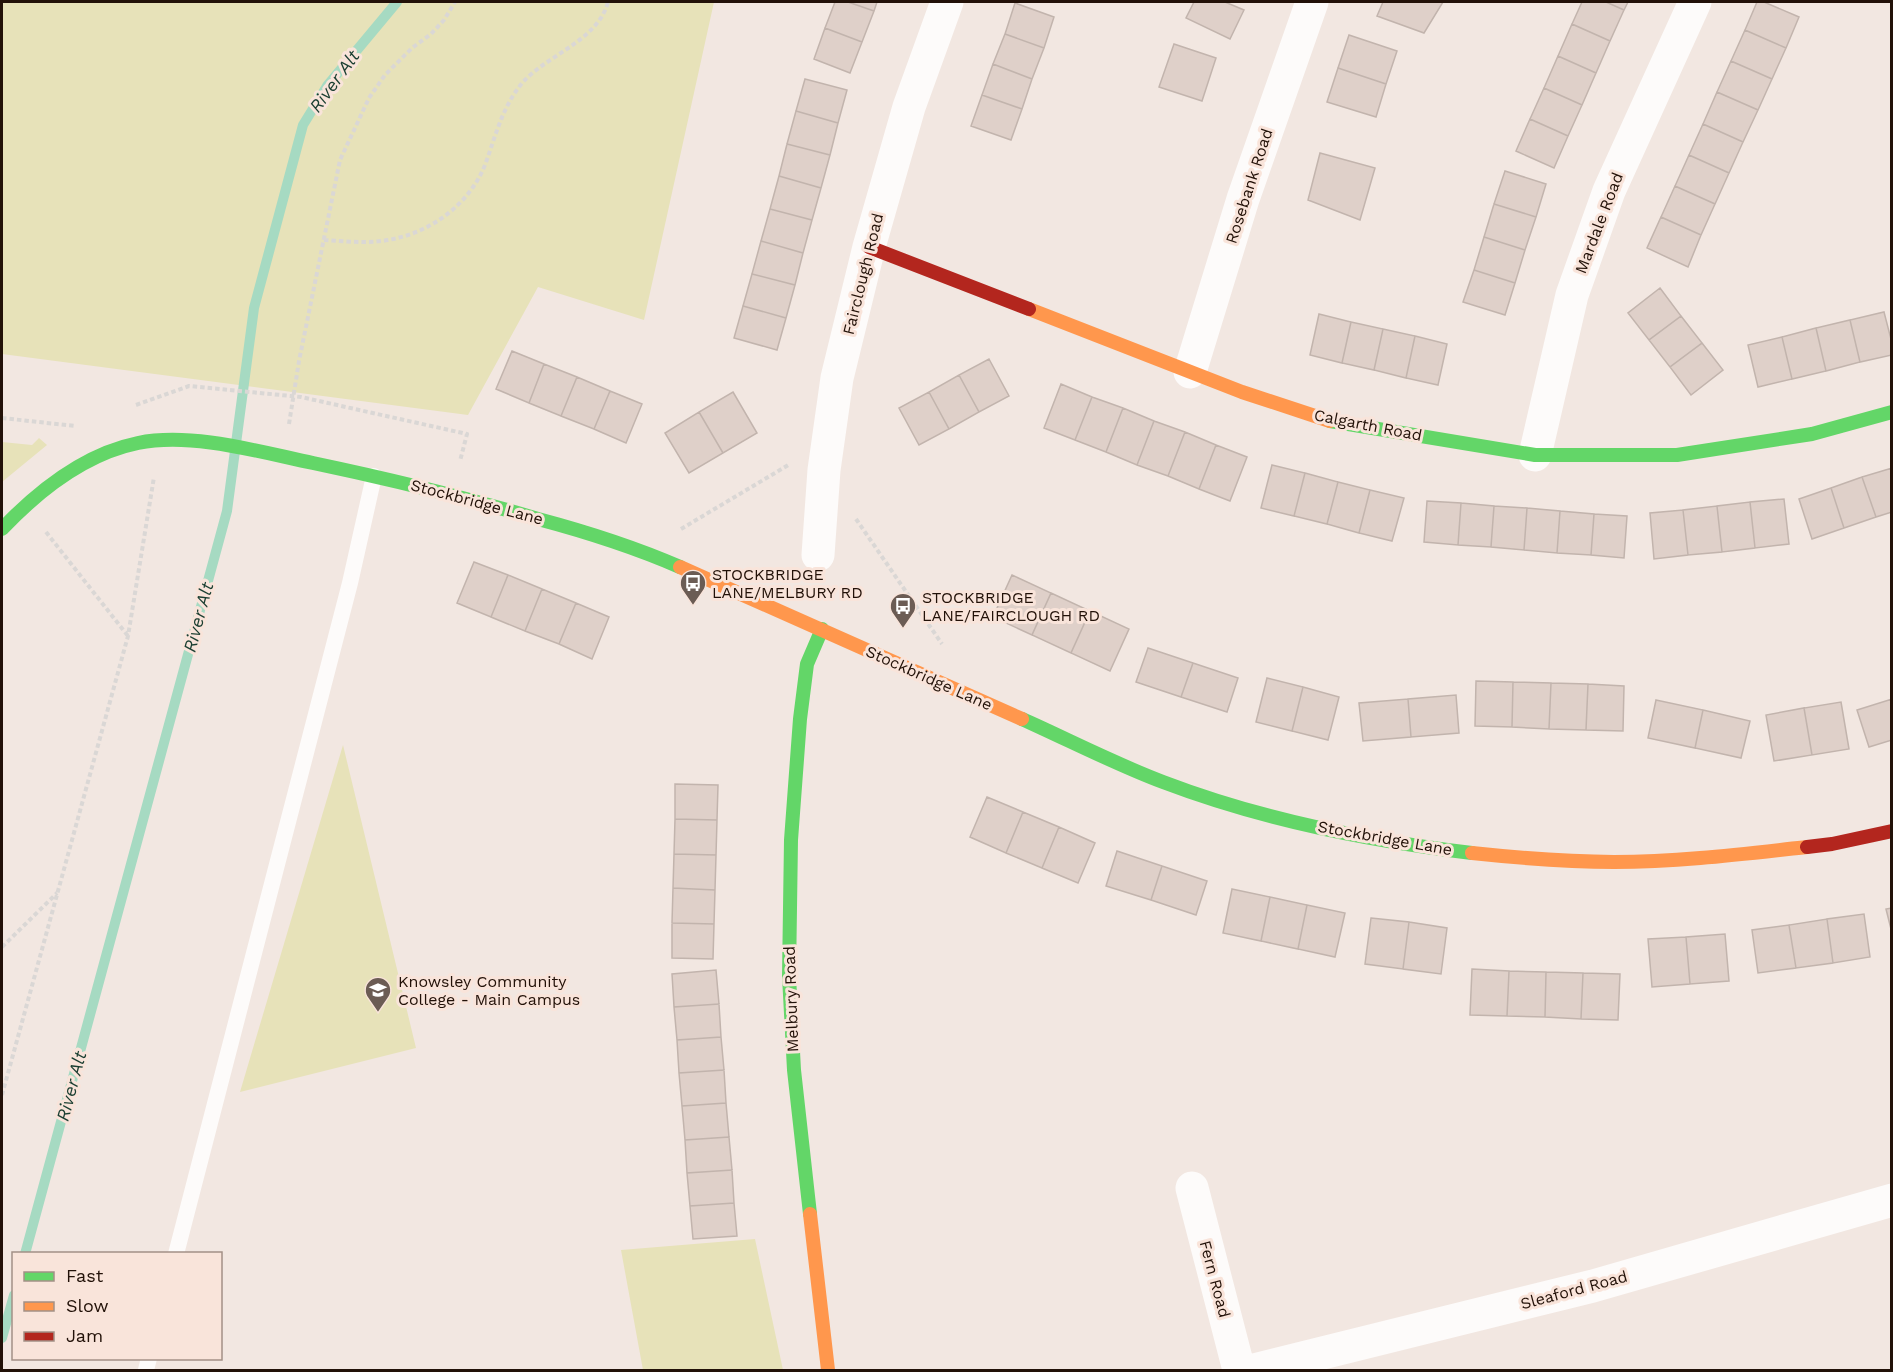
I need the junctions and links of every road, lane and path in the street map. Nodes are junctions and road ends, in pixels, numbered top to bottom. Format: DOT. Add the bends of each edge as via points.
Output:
graph roads {
  1 [pos="455,2"];
  2 [pos="608,2"];
  3 [pos="947,2"];
  4 [pos="1312,2"];
  5 [pos="1695,2"];
  6 [pos="324,240"];
  7 [pos="869,247"];
  8 [pos="1190,372"];
  9 [pos="293,396"];
  10 [pos="133,406"];
  11 [pos="1892,412"];
  12 [pos="2,418"];
  13 [pos="78,426"];
  14 [pos="160,441"];
  15 [pos="1535,455"];
  16 [pos="284,457"];
  17 [pos="458,470"];
  18 [pos="824,470"];
  19 [pos="374,476"];
  20 [pos="856,519"];
  21 [pos="2,530"];
  22 [pos="50,536"];
  23 [pos="644,551"];
  24 [pos="818,555"];
  25 [pos="822,629"];
  26 [pos="128,636"];
  27 [pos="948,654"];
  28 [pos="1892,831"];
  29 [pos="57,893"];
  30 [pos="2,948"];
  31 [pos="2,1095"];
  32 [pos="1192,1188"];
  33 [pos="1892,1200"];
  34 [pos="177,1252"];
  35 [pos="828,1371"];
  36 [pos="1239,1371"];
  37 [pos="1254,1371"];
  1 -- 6 [label="path" via="444,20 399,60 369,98 340,160"];
  2 -- 6 [label="path" via="602,18 585,36 538,68 516,91 501,117 479,180 453,209 404,237 366,242"];
  3 -- 7 [label="street, Fairclough Road" via="909,107"];
  4 -- 8 [label="street, Rosebank Road" via="1243,199"];
  5 -- 15 [label="street, Mardale Road" via="1610,190 1576,285"];
  6 -- 9 [label="path"];
  7 -- 8 [label="main road, Calgarth Road"];
  7 -- 18 [label="street, Fairclough Road" via="837,378"];
  8 -- 15 [label="main road, Calgarth Road" via="1325,420"];
  9 -- 10 [label="path" via="189,386"];
  9 -- 16 [label="path"];
  9 -- 17 [label="path" via="467,434"];
  11 -- 15 [label="main road, Calgarth Road" via="1812,434 1677,455"];
  12 -- 13 [label="path"];
  14 -- 16 [label="main road, Stockbridge Lane" via="213,444"];
  14 -- 21 [label="main road, Stockbridge Lane" via="117,449 68,472 24,504"];
  14 -- 26 [label="path"];
  16 -- 19 [label="main road, Stockbridge Lane"];
  18 -- 23 [label="path" via="795,461"];
  18 -- 24 [label="street, Fairclough Road"];
  19 -- 23 [label="main road, Stockbridge Lane" via="573,527"];
  19 -- 34 [label="lane" via="350,583"];
  20 -- 27 [label="path"];
  22 -- 26 [label="path"];
  23 -- 25 [label="main road, Stockbridge Lane"];
  25 -- 28 [label="main road, Stockbridge Lane" via="1162,782 1273,817 1414,846 1512,857 1614,862 1710,858 1832,844"];
  25 -- 35 [label="main road, Melbury Road" via="807,664 800,719 791,840 789,976 794,1070"];
  26 -- 29 [label="path"];
  29 -- 30 [label="path"];
  29 -- 31 [label="path"];
  32 -- 36 [label="street, Fern Road"];
  33 -- 37 [label="street, Sleaford Road" via="1593,1286"];
}
